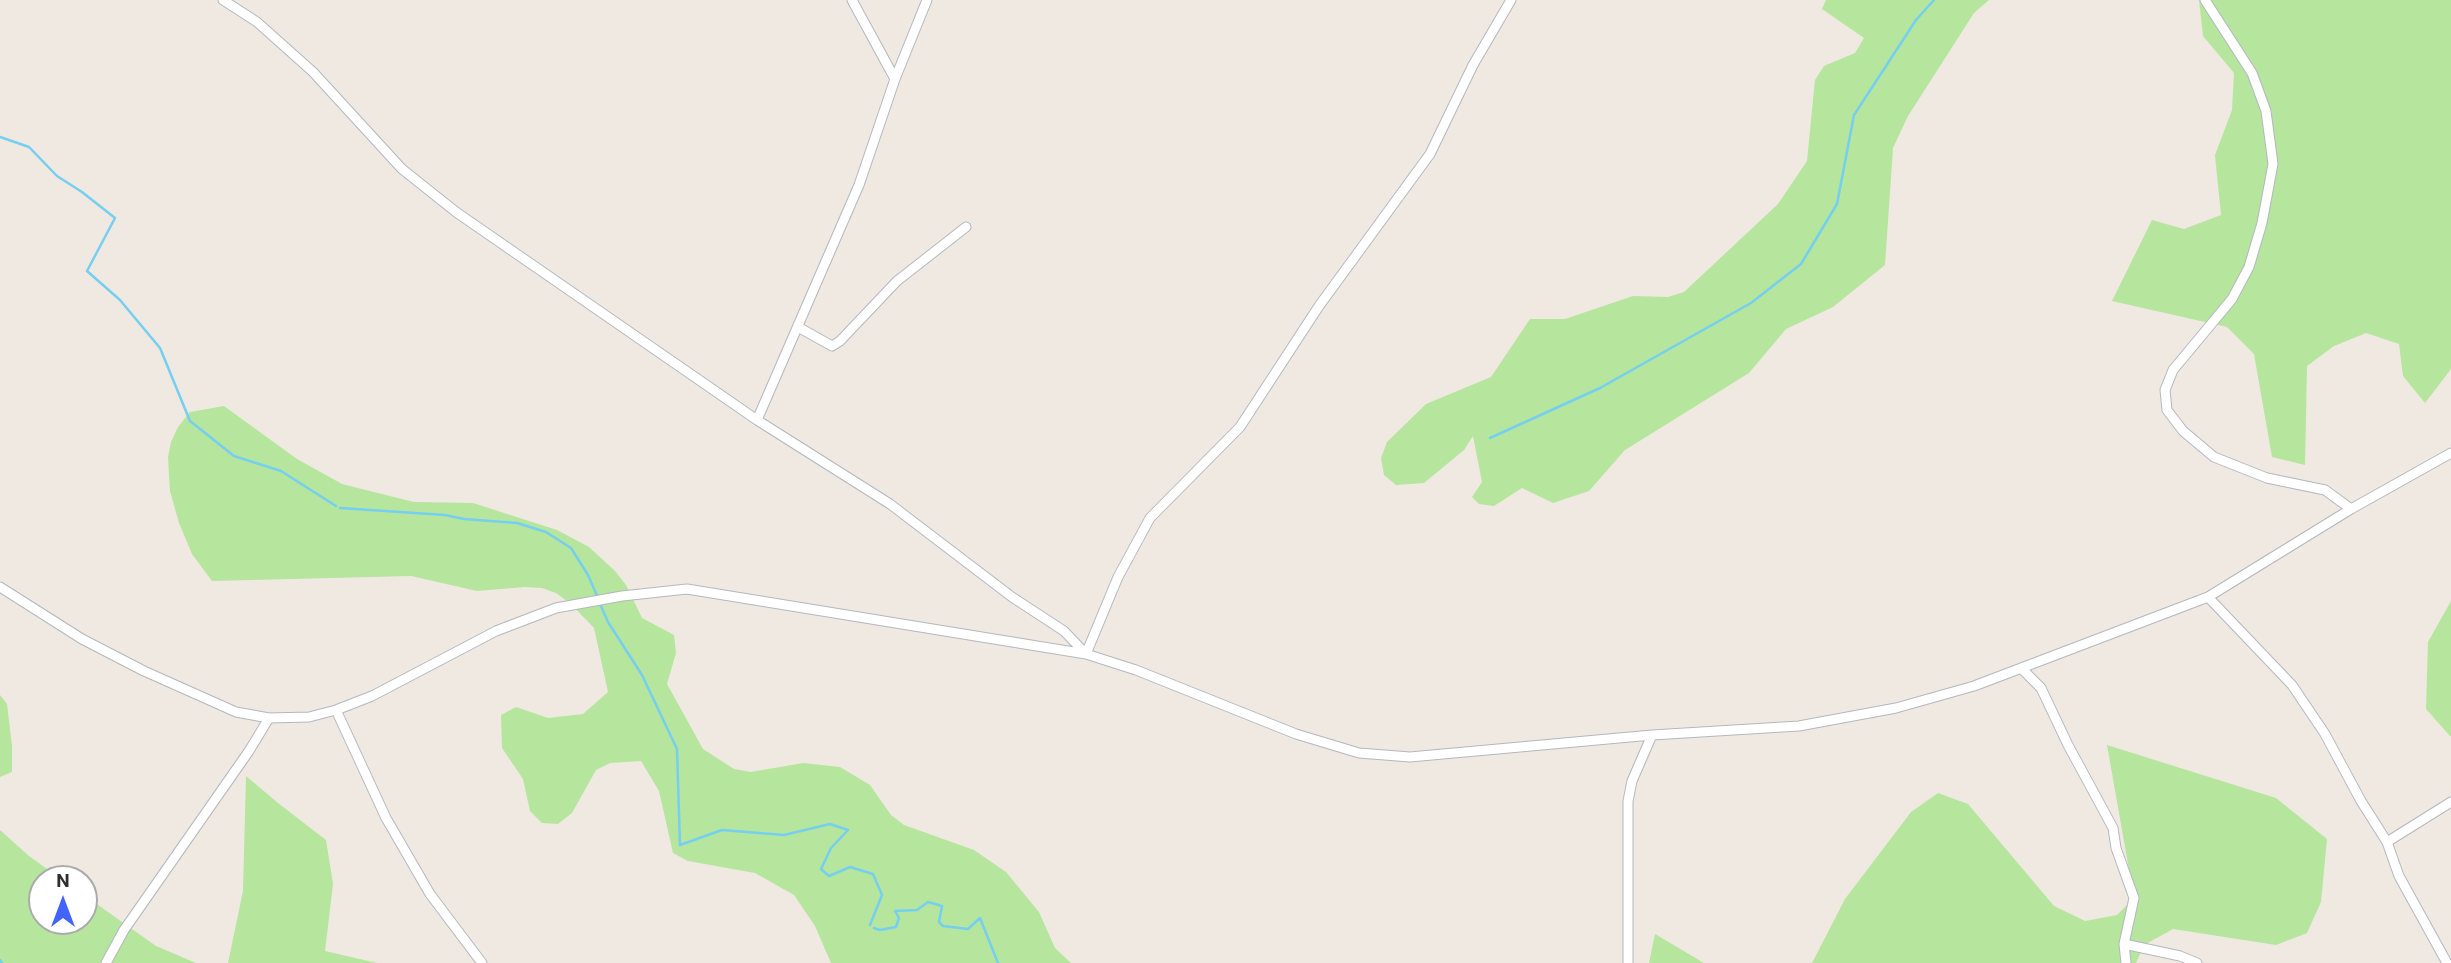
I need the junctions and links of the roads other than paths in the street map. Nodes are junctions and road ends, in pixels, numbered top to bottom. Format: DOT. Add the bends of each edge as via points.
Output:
graph roads {
  1 [pos="223,0"];
  2 [pos="852,0"];
  3 [pos="928,0"];
  4 [pos="1511,0"];
  5 [pos="2205,0"];
  6 [pos="895,79"];
  7 [pos="966,227"];
  8 [pos="798,327"];
  9 [pos="757,420"];
  10 [pos="2451,453"];
  11 [pos="2351,509"];
  12 [pos="0,587"];
  13 [pos="2208,597"];
  14 [pos="1086,654"];
  15 [pos="2021,668"];
  16 [pos="336,710"];
  17 [pos="269,718"];
  18 [pos="1652,735"];
  19 [pos="2451,802"];
  20 [pos="2387,842"];
  21 [pos="2124,944"];
  22 [pos="106,963"];
  23 [pos="482,963"];
  24 [pos="1628,963"];
  25 [pos="2126,963"];
  26 [pos="2197,963"];
  27 [pos="2447,963"];
  1 -- 9 [label="street" via="257,22 313,72 402,169 456,212"];
  2 -- 6 [label="street"];
  3 -- 6 [label="street"];
  4 -- 14 [label="street" via="1430,154 1319,306 1240,427 1150,518 1118,577"];
  5 -- 11 [label="street" via="2252,73 2266,110 2273,164 2249,267 2232,299 2173,370 2165,390 2166,410 2214,457 2267,478 2325,490"];
  6 -- 8 [label="street" via="859,185"];
  7 -- 8 [label="street" via="897,281 832,346"];
  8 -- 9 [label="street"];
  9 -- 14 [label="street" via="890,504 1064,631"];
  10 -- 11 [label="street"];
  11 -- 13 [label="street"];
  12 -- 17 [label="street" via="82,639 144,671 236,712"];
  13 -- 15 [label="street"];
  13 -- 20 [label="street" via="2292,685"];
  14 -- 16 [label="street" via="687,589 556,608 496,631"];
  14 -- 18 [label="street" via="1296,734 1359,753 1410,757"];
  15 -- 18 [label="street" via="1896,708 1799,726"];
  15 -- 21 [label="street" via="2041,688 2113,828 2134,898"];
  16 -- 17 [label="street" via="309,717"];
  16 -- 23 [label="street" via="386,818 429,894"];
  17 -- 22 [label="street"];
  18 -- 24 [label="street" via="1628,801"];
  19 -- 20 [label="street"];
  20 -- 27 [label="street" via="2399,876"];
  21 -- 25 [label="street"];
  21 -- 26 [label="street"];
}
